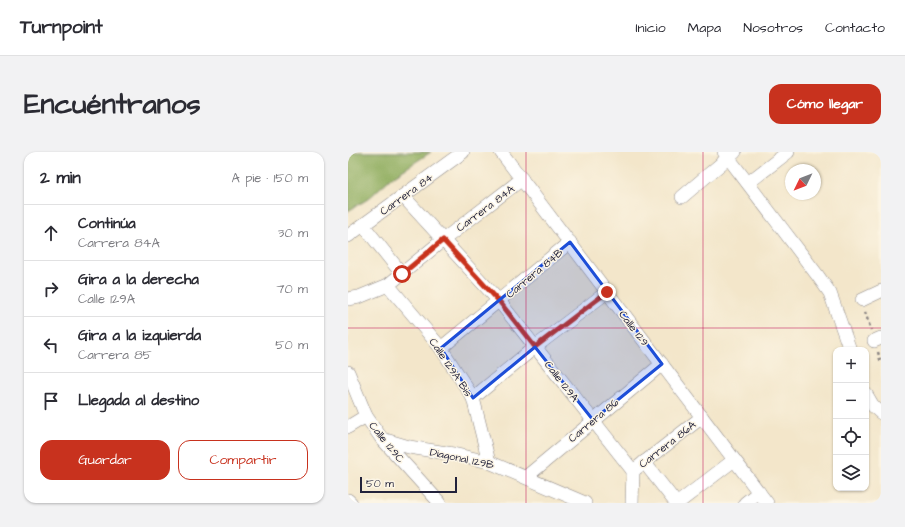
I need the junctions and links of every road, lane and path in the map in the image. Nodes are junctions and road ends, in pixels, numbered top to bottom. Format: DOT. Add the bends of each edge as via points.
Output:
graph roads {
  1 [pos="463,152"];
  2 [pos="502,152"];
  3 [pos="788,152"];
  4 [pos="729,154"];
  5 [pos="522,179"];
  6 [pos="748,183"];
  7 [pos="403,196"];
  8 [pos="682,198"];
  9 [pos="363,225"];
  10 [pos="348,236"];
  11 [pos="443,240"];
  12 [pos="570,242"];
  13 [pos="402,274"];
  14 [pos="388,285"];
  15 [pos="881,291"];
  16 [pos="607,292"];
  17 [pos="348,299"];
  18 [pos="862,300"];
  19 [pos="499,301"];
  20 [pos="535,347"];
  21 [pos="849,347"];
  22 [pos="441,348"];
  23 [pos="662,364"];
  24 [pos="348,372"];
  25 [pos="472,398"];
  26 [pos="869,399"];
  27 [pos="881,413"];
  28 [pos="366,416"];
  29 [pos="702,417"];
  30 [pos="593,420"];
  31 [pos="348,427"];
  32 [pos="382,439"];
  33 [pos="734,460"];
  34 [pos="490,462"];
  35 [pos="644,462"];
  36 [pos="632,471"];
  37 [pos="526,478"];
  38 [pos="758,492"];
  39 [pos="348,500"];
  40 [pos="351,503"];
  41 [pos="440,503"];
  42 [pos="585,503"];
  43 [pos="632,503"];
  44 [pos="677,503"];
  45 [pos="745,503"];
  46 [pos="767,503"];
  1 -- 7 [label="street, Carrera 84"];
  2 -- 5 [label="street, Calle 129"];
  3 -- 6 [label="street"];
  4 -- 6 [label="street"];
  4 -- 8 [label="street"];
  5 -- 11 [label="street, Carrera 84A"];
  5 -- 12 [label="street, Calle 129"];
  6 -- 21 [label="street" via="830,293"];
  7 -- 9 [label="street, Carrera 84"];
  7 -- 11 [label="street, Calle 129A"];
  9 -- 10 [label="street, Carrera 84"];
  9 -- 13 [label="street"];
  11 -- 13 [label="street, Carrera 84A"];
  11 -- 19 [label="street, Calle 129A"];
  12 -- 16 [label="street, Calle 129"];
  12 -- 19 [label="street, Carrera 84B"];
  13 -- 14 [label="street, Carrera 84A"];
  14 -- 17 [label="street, Carrera 84A"];
  14 -- 22 [label="street, Calle 129A Bis"];
  15 -- 18 [label="street"];
  16 -- 20 [label="street"];
  16 -- 23 [label="street, Calle 129"];
  19 -- 20 [label="street, Calle 129A"];
  19 -- 22 [label="street, Carrera 84B"];
  20 -- 25 [label="street"];
  20 -- 30 [label="street, Calle 129A"];
  22 -- 25 [label="street, Calle 129A Bis"];
  23 -- 29 [label="street, Calle 129"];
  23 -- 30 [label="street, Carrera 86"];
  24 -- 28 [label="street, Calle 129C"];
  25 -- 34 [label="street, Calle 129A Bis"];
  26 -- 27 [label="street"];
  28 -- 31 [label="street"];
  28 -- 32 [label="street, Calle 129C"];
  29 -- 33 [label="street, Calle 129"];
  29 -- 35 [label="street, Carrera 86A"];
  30 -- 36 [label="street, Calle 129A"];
  30 -- 37 [label="street, Carrera 86"];
  32 -- 34 [label="street, Diagonal 129B" via="409,447"];
  32 -- 41 [label="street, Calle 129C"];
  33 -- 38 [label="street, Calle 129"];
  33 -- 44 [label="street"];
  34 -- 37 [label="street, Diagonal 129B"];
  35 -- 36 [label="street, Carrera 86A"];
  35 -- 44 [label="street"];
  36 -- 43 [label="street"];
  37 -- 42 [label="street, Diagonal 129B"];
  38 -- 45 [label="street"];
  38 -- 46 [label="street, Calle 129"];
  39 -- 40 [label="street"];
}
